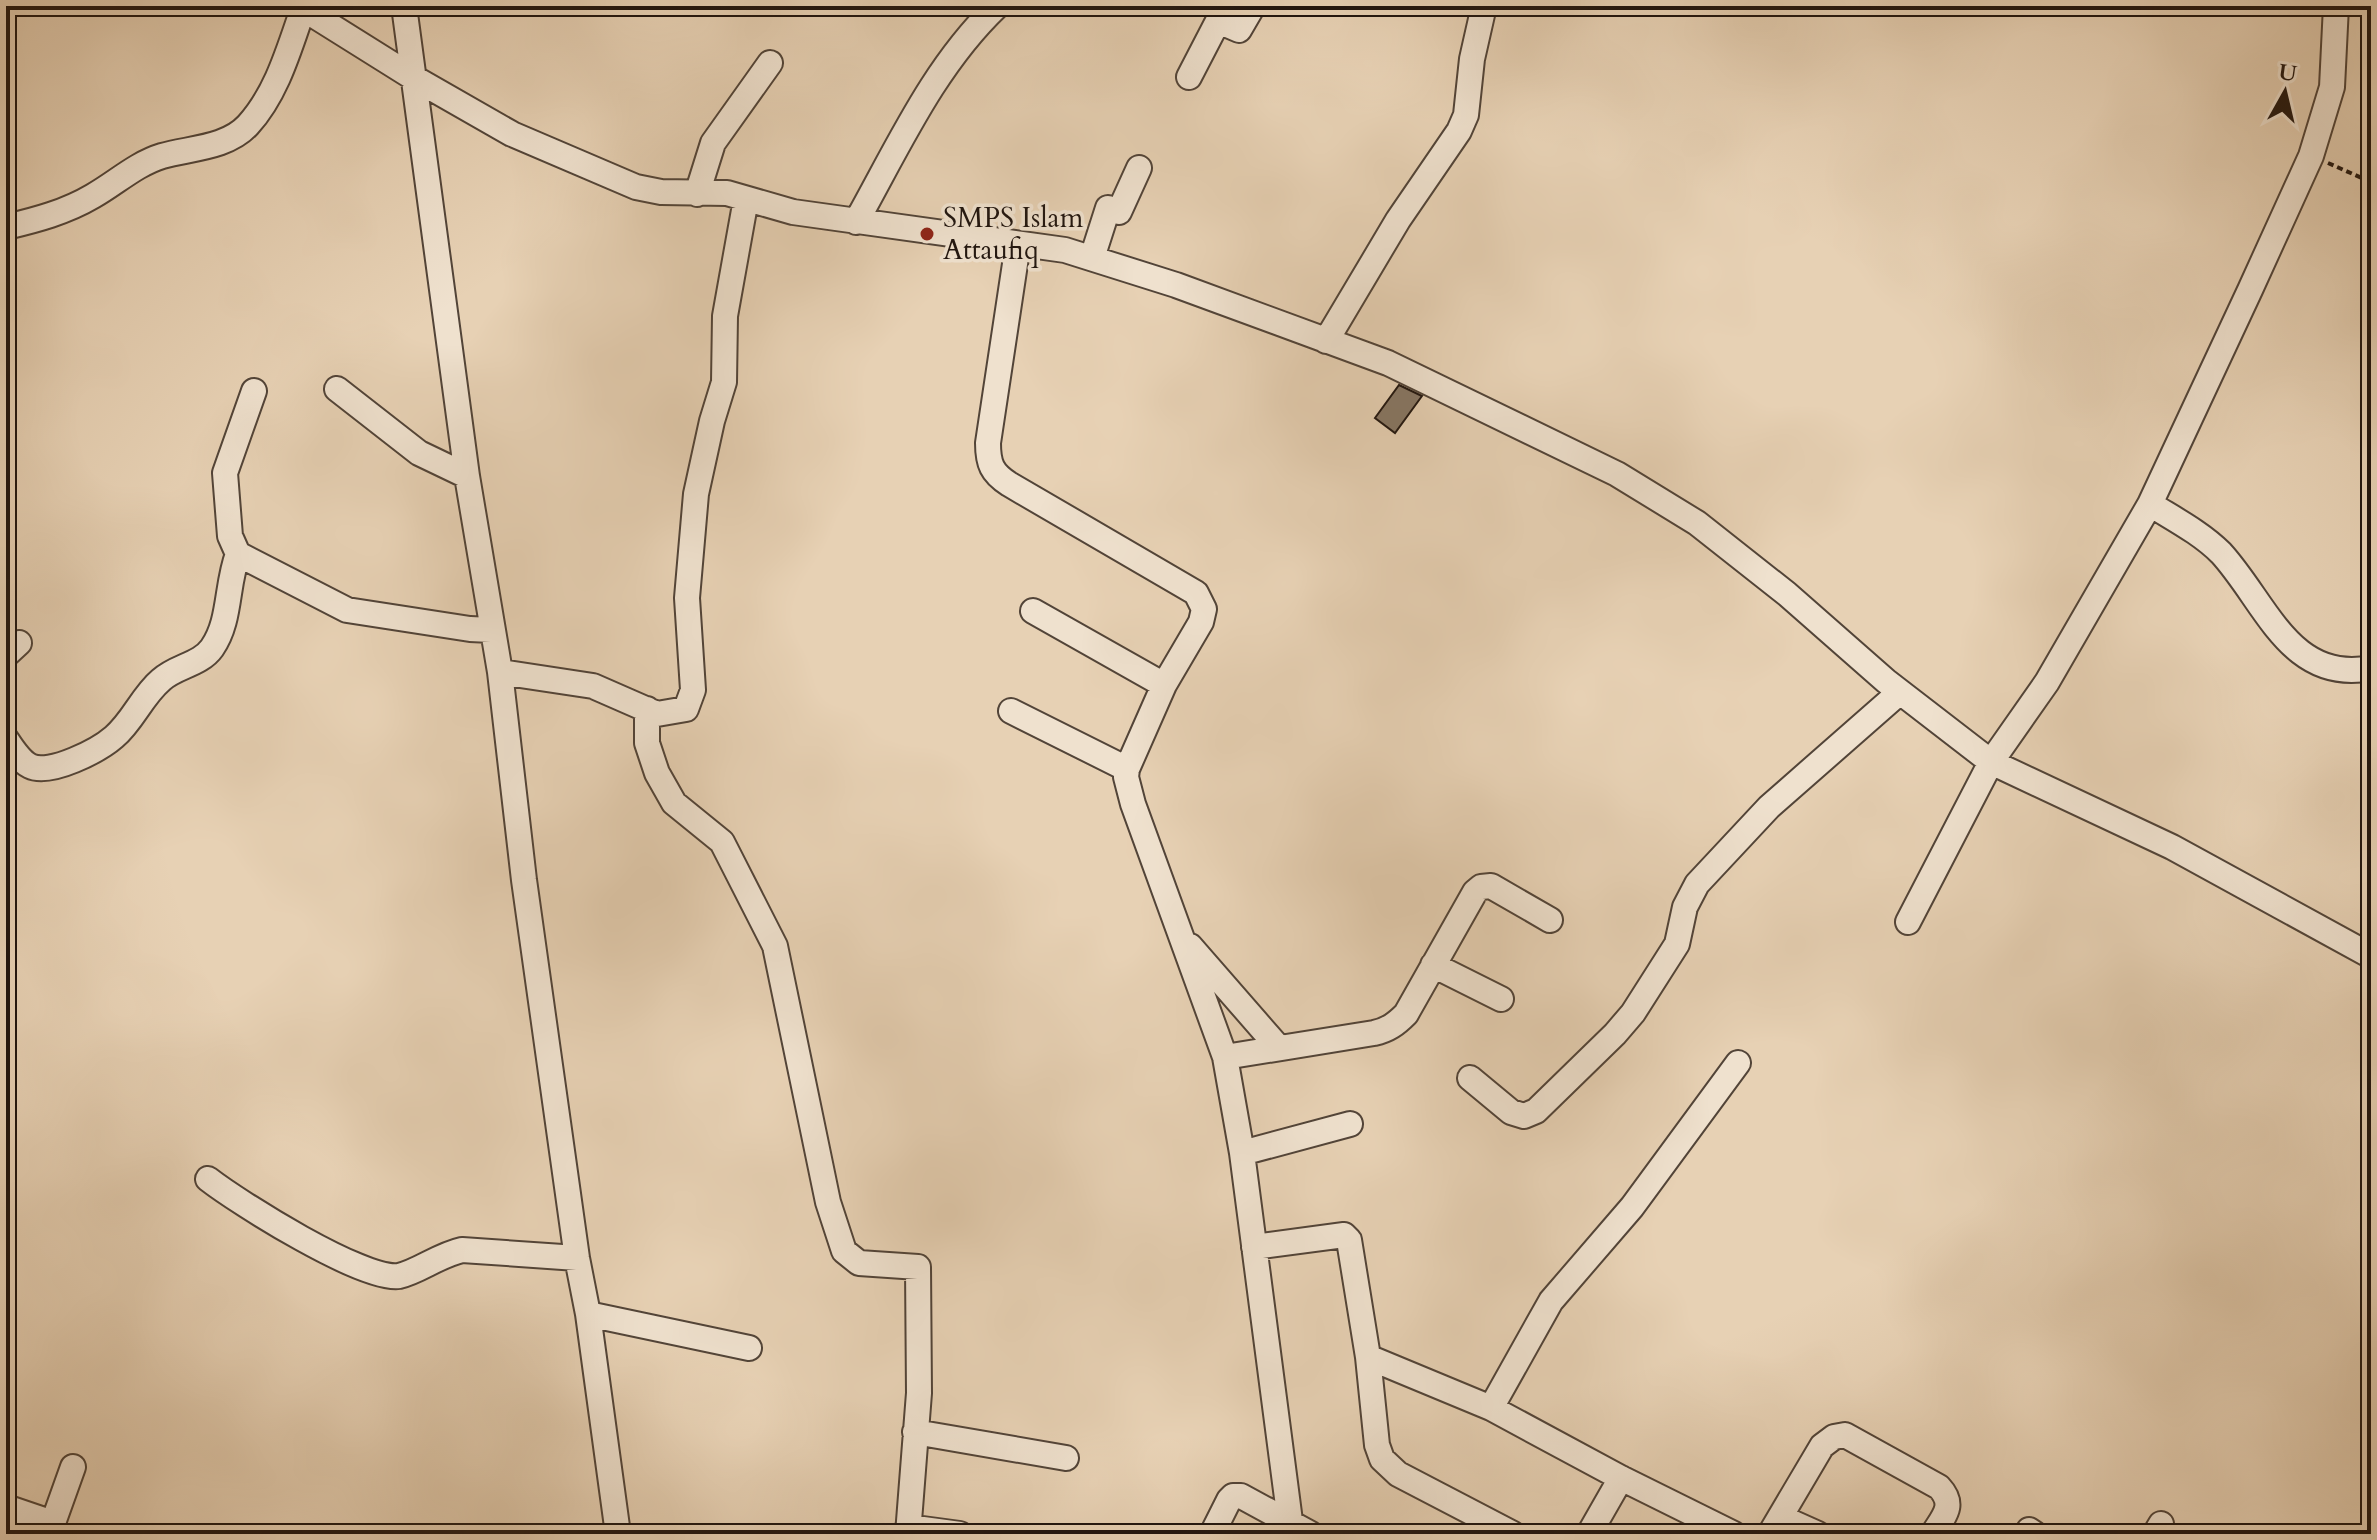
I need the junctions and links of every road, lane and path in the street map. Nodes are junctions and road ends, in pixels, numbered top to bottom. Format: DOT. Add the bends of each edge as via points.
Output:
graph roads {
  1 [pos="404,6"];
  2 [pos="997,6"];
  3 [pos="1253,6"];
  4 [pos="1484,6"];
  5 [pos="2336,6"];
  6 [pos="301,8"];
  7 [pos="770,63"];
  8 [pos="1189,77"];
  9 [pos="414,78"];
  10 [pos="2311,156"];
  11 [pos="1139,168"];
  12 [pos="2371,182"];
  13 [pos="697,194"];
  14 [pos="746,199"];
  15 [pos="856,222"];
  16 [pos="6,227"];
  17 [pos="1018,244"];
  18 [pos="1092,258"];
  19 [pos="1326,341"];
  20 [pos="337,389"];
  21 [pos="254,391"];
  22 [pos="467,476"];
  23 [pos="2150,504"];
  24 [pos="238,554"];
  25 [pos="1033,611"];
  26 [pos="491,630"];
  27 [pos="2371,668"];
  28 [pos="500,672"];
  29 [pos="1164,685"];
  30 [pos="1900,692"];
  31 [pos="647,709"];
  32 [pos="1011,711"];
  33 [pos="6,739"];
  34 [pos="1991,762"];
  35 [pos="1127,769"];
  36 [pos="1550,920"];
  37 [pos="1908,922"];
  38 [pos="1180,936"];
  39 [pos="2371,956"];
  40 [pos="1433,965"];
  41 [pos="1501,999"];
  42 [pos="1279,1048"];
  43 [pos="1225,1057"];
  44 [pos="1738,1063"];
  45 [pos="1470,1078"];
  46 [pos="1350,1124"];
  47 [pos="1242,1153"];
  48 [pos="208,1179"];
  49 [pos="1254,1247"];
  50 [pos="577,1258"];
  51 [pos="588,1314"];
  52 [pos="749,1348"];
  53 [pos="1368,1357"];
  54 [pos="1491,1408"];
  55 [pos="915,1432"];
  56 [pos="1066,1458"];
  57 [pos="73,1467"];
  58 [pos="1621,1478"];
  59 [pos="6,1507"];
  60 [pos="1290,1521"];
  61 [pos="1775,1526"];
  62 [pos="908,1530"];
  63 [pos="618,1534"];
  64 [pos="960,1534"];
  65 [pos="1212,1534"];
  66 [pos="1311,1534"];
  67 [pos="1513,1534"];
  68 [pos="1589,1534"];
  69 [pos="1734,1534"];
  70 [pos="1818,1534"];
  71 [pos="1933,1534"];
  1 -- 9 [label="street"];
  2 -- 15 [label="street" via="940,71"];
  3 -- 8 [label="street" via="1239,30 1218,21"];
  4 -- 19 [label="street" via="1459,131"];
  5 -- 10 [label="street" via="2332,87"];
  6 -- 9 [label="street"];
  6 -- 16 [label="street" via="269,96 236,136 160,156 92,197"];
  7 -- 13 [label="street" via="713,143"];
  9 -- 13 [label="street" via="512,134 590,169 636,187"];
  9 -- 22 [label="street"];
  10 -- 12 [label="path"];
  10 -- 23 [label="street"];
  11 -- 18 [label="street" via="1119,212 1108,208"];
  13 -- 14 [label="street" via="727,193"];
  14 -- 15 [label="street"];
  14 -- 31 [label="street" via="725,316 724,382 696,494 687,598 693,690 686,709 657,714"];
  15 -- 17 [label="street"];
  17 -- 18 [label="street"];
  17 -- 29 [label="street" via="988,443 990,467 1009,484 1196,593 1204,609 1201,622"];
  18 -- 19 [label="street"];
  19 -- 30 [label="street" via="1388,363 1617,474 1697,523"];
  20 -- 22 [label="street" via="419,453"];
  21 -- 24 [label="street" via="225,473 230,536"];
  22 -- 26 [label="street"];
  23 -- 27 [label="street" via="2220,553 2290,645 2336,671"];
  23 -- 34 [label="street" via="2047,682"];
  24 -- 26 [label="street" via="347,610"];
  24 -- 33 [label="street" via="222,632 211,650 159,681 116,736 83,756 43,769 30,766"];
  25 -- 29 [label="street"];
  26 -- 28 [label="street"];
  28 -- 31 [label="street" via="593,686"];
  28 -- 50 [label="street"];
  29 -- 35 [label="street"];
  30 -- 34 [label="street"];
  30 -- 45 [label="street" via="1761,814 1697,884 1685,907 1677,944 1633,1013 1536,1111 1524,1116 1511,1112"];
  31 -- 55 [label="street" via="647,743 657,773 674,803 722,842 775,946 828,1202 844,1251 859,1263 918,1267"];
  32 -- 35 [label="street"];
  34 -- 37 [label="street"];
  34 -- 39 [label="street" via="2172,847"];
  35 -- 38 [label="street" via="1133,804"];
  36 -- 40 [label="street" via="1491,886 1481,887"];
  38 -- 42 [label="street"];
  38 -- 43 [label="street"];
  40 -- 41 [label="street"];
  40 -- 42 [label="street" via="1406,1014 1385,1031"];
  42 -- 43 [label="street"];
  43 -- 47 [label="street"];
  44 -- 54 [label="street" via="1632,1207 1551,1301"];
  46 -- 47 [label="street"];
  47 -- 49 [label="street"];
  48 -- 50 [label="street" via="276,1225 388,1276 462,1250"];
  49 -- 53 [label="street" via="1344,1235"];
  49 -- 60 [label="street"];
  50 -- 51 [label="street"];
  51 -- 52 [label="street"];
  51 -- 63 [label="street"];
  53 -- 54 [label="street"];
  53 -- 67 [label="street" via="1382,1459 1398,1474"];
  54 -- 58 [label="street"];
  55 -- 56 [label="street"];
  55 -- 62 [label="street"];
  57 -- 59 [label="street" via="53,1523"];
  58 -- 68 [label="street"];
  58 -- 69 [label="street"];
  60 -- 65 [label="street" via="1233,1496"];
  60 -- 66 [label="street"];
  61 -- 70 [label="street"];
  61 -- 71 [label="street" via="1822,1446 1845,1435 1939,1487 1948,1508"];
  62 -- 64 [label="street"];
}
